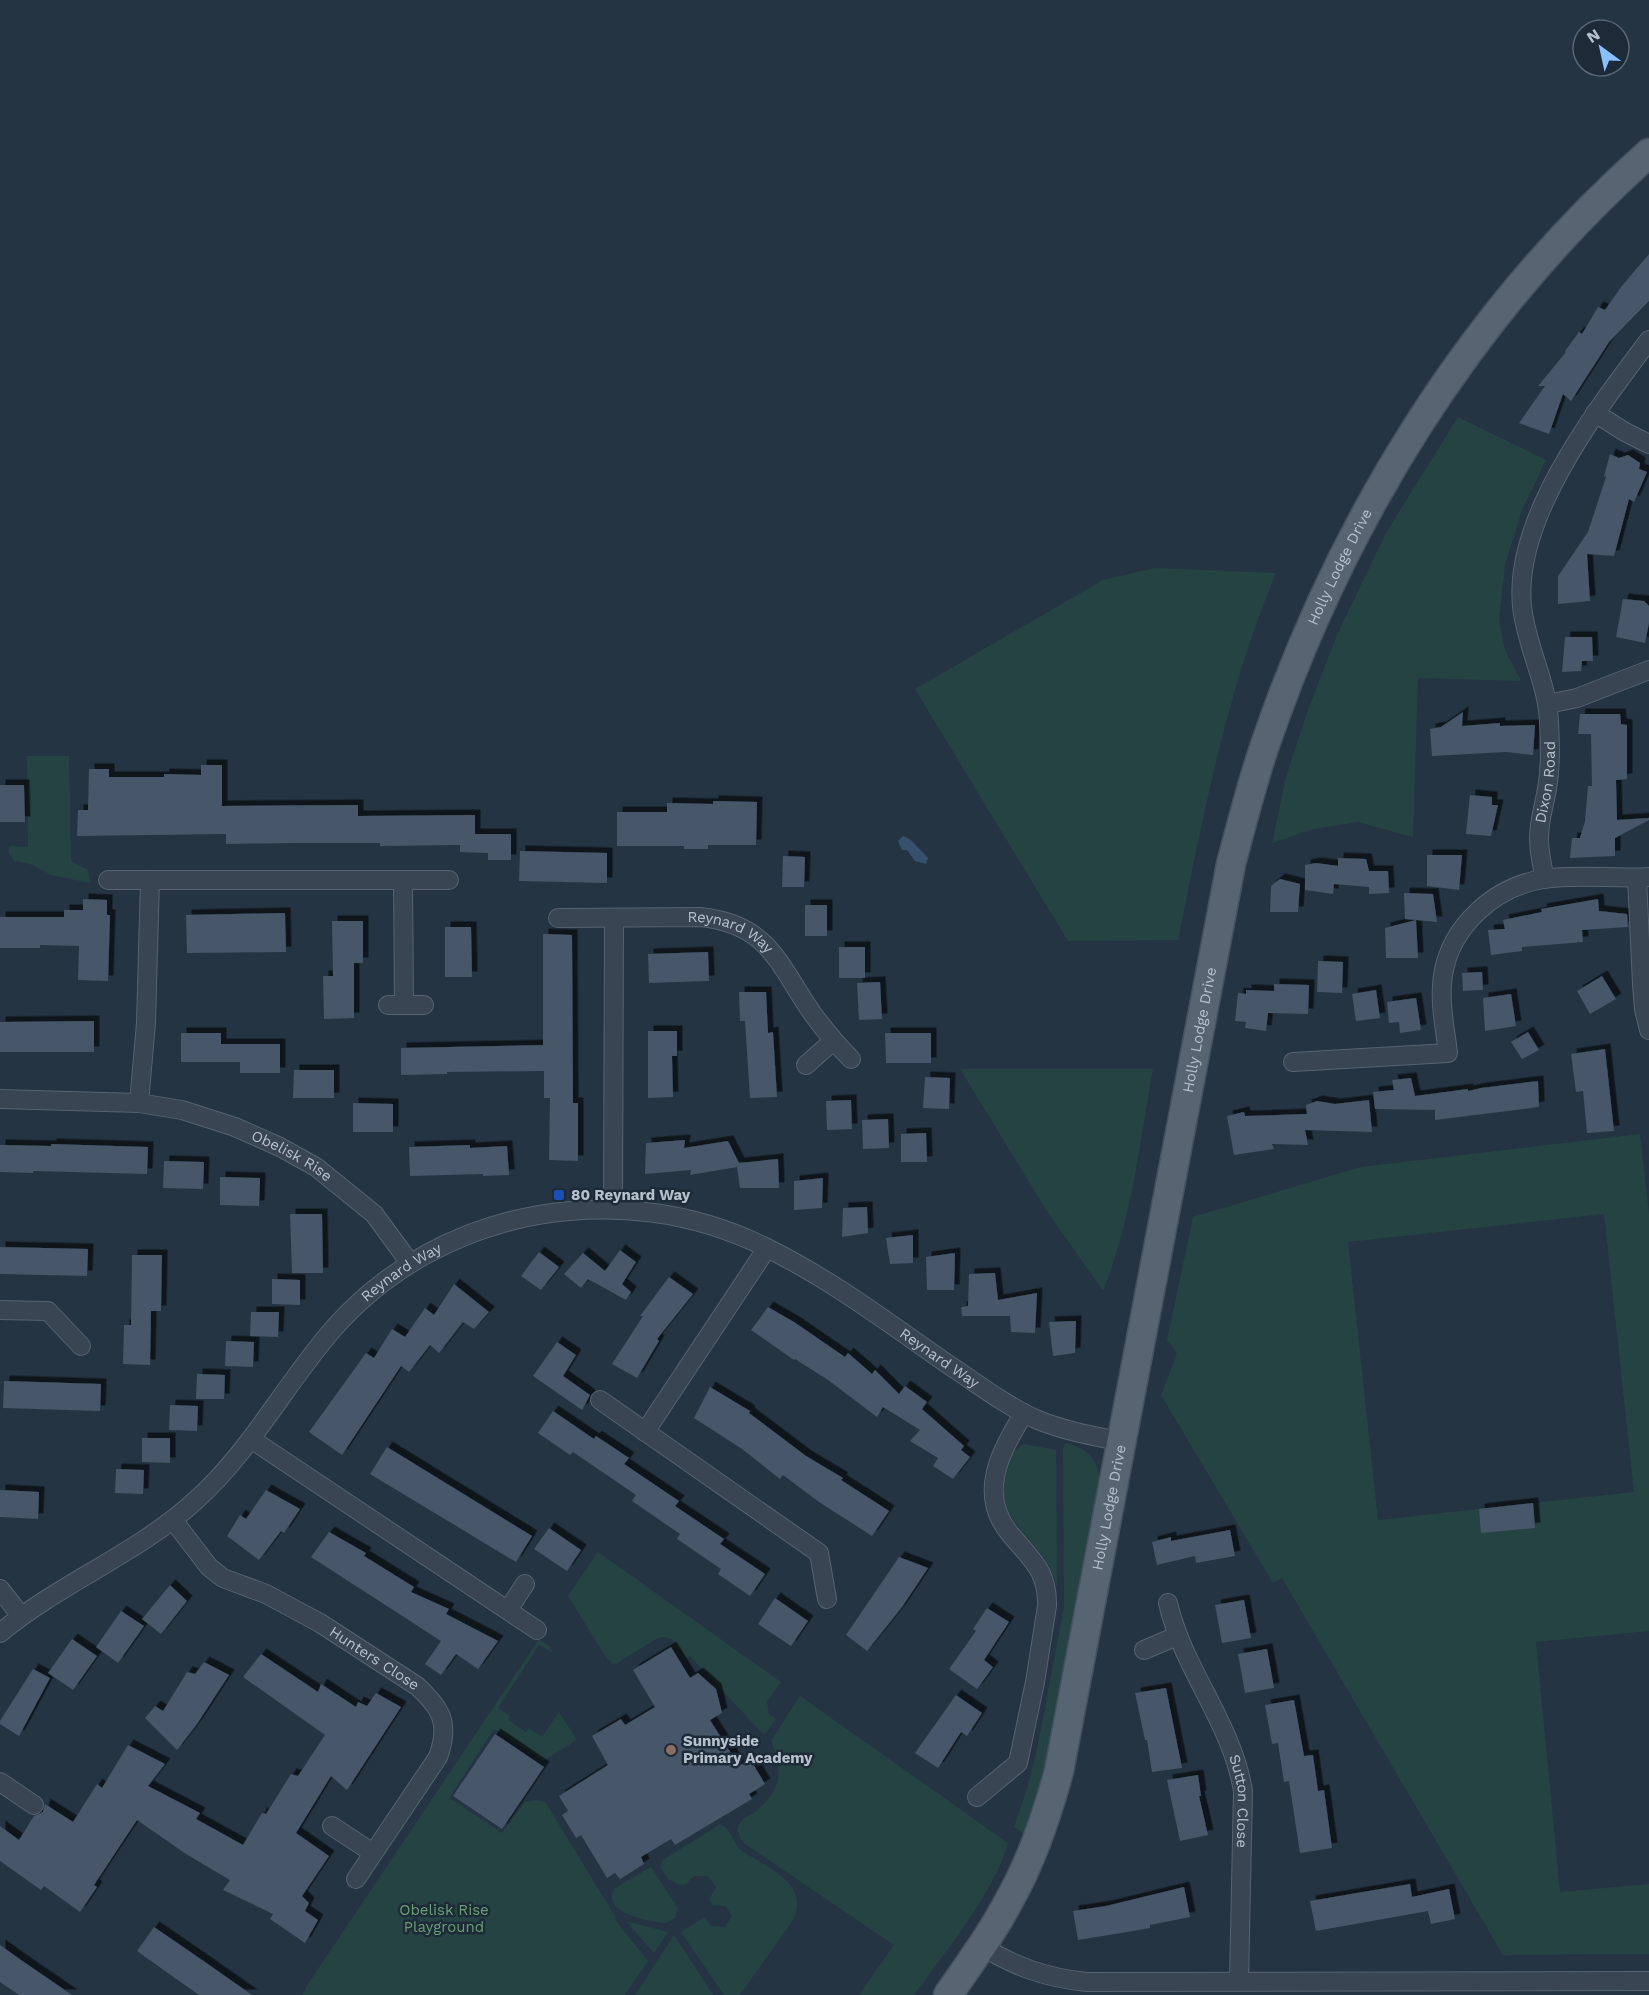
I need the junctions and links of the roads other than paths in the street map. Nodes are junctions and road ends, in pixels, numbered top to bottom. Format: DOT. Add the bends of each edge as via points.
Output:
graph roads {
  1 [pos="1649,153"];
  2 [pos="1649,340"];
  3 [pos="1595,413"];
  4 [pos="1649,444"];
  5 [pos="1649,670"];
  6 [pos="1548,704"];
  7 [pos="1643,878"];
  8 [pos="1545,879"];
  9 [pos="108,880"];
  10 [pos="150,880"];
  11 [pos="449,880"];
  12 [pos="403,881"];
  13 [pos="558,918"];
  14 [pos="614,918"];
  15 [pos="424,1005"];
  16 [pos="1649,1030"];
  17 [pos="833,1041"];
  18 [pos="851,1059"];
  19 [pos="1293,1062"];
  20 [pos="806,1065"];
  21 [pos="0,1099"];
  22 [pos="140,1103"];
  23 [pos="613,1209"];
  24 [pos="767,1248"];
  25 [pos="410,1263"];
  26 [pos="0,1310"];
  27 [pos="81,1346"];
  28 [pos="600,1400"];
  29 [pos="1024,1413"];
  30 [pos="645,1432"];
  31 [pos="251,1439"];
  32 [pos="1123,1442"];
  33 [pos="173,1520"];
  34 [pos="525,1584"];
  35 [pos="0,1589"];
  36 [pos="827,1599"];
  37 [pos="1168,1603"];
  38 [pos="508,1610"];
  39 [pos="21,1616"];
  40 [pos="537,1630"];
  41 [pos="0,1633"];
  42 [pos="1177,1636"];
  43 [pos="1144,1650"];
  44 [pos="0,1782"];
  45 [pos="977,1797"];
  46 [pos="34,1805"];
  47 [pos="332,1826"];
  48 [pos="373,1853"];
  49 [pos="356,1879"];
  50 [pos="982,1946"];
  51 [pos="1239,1981"];
  52 [pos="1649,1981"];
  53 [pos="1481,1988"];
  54 [pos="1108,1989"];
  55 [pos="948,1995"];
  1 -- 32 [label="main road, Holly Lodge Drive" via="1545,257 1496,315 1433,401 1355,531 1318,607 1265,745 1231,864"];
  2 -- 3 [label="street, Dixon Road"];
  3 -- 4 [label="street"];
  3 -- 6 [label="street, Dixon Road" via="1544,504 1522,572 1524,624"];
  5 -- 6 [label="street"];
  6 -- 8 [label="street, Dixon Road" via="1550,766 1539,825"];
  7 -- 8 [label="street"];
  7 -- 16 [label="street" via="1642,993"];
  8 -- 19 [label="street" via="1526,882 1493,897 1471,918 1452,948 1443,973 1442,994 1448,1053"];
  9 -- 10 [label="street"];
  10 -- 12 [label="street"];
  10 -- 22 [label="street"];
  11 -- 12 [label="street"];
  12 -- 15 [label="street" via="396,1005"];
  13 -- 14 [label="street, Reynard Way"];
  14 -- 17 [label="street, Reynard Way" via="720,919 746,929 777,958"];
  14 -- 23 [label="street"];
  17 -- 18 [label="street, Reynard Way"];
  17 -- 20 [label="street"];
  21 -- 22 [label="street, Obelisk Rise"];
  22 -- 25 [label="street, Obelisk Rise" via="182,1110 235,1126 316,1167 374,1214"];
  23 -- 24 [label="street, Reynard Way" via="691,1220"];
  23 -- 25 [label="street, Reynard Way" via="542,1214 492,1225"];
  24 -- 29 [label="street, Reynard Way" via="834,1287"];
  24 -- 30 [label="street"];
  25 -- 31 [label="street, Reynard Way" via="369,1292 333,1329"];
  26 -- 27 [label="street" via="48,1311"];
  28 -- 30 [label="street"];
  29 -- 32 [label="street, Reynard Way" via="1064,1428"];
  29 -- 45 [label="street" via="999,1459 995,1504 1009,1533 1034,1560 1044,1578 1047,1605 1018,1763"];
  30 -- 36 [label="street" via="819,1553"];
  31 -- 33 [label="street, Reynard Way" via="214,1483"];
  31 -- 38 [label="street"];
  32 -- 50 [label="main road, Holly Lodge Drive" via="1068,1730 1050,1804 1024,1872"];
  33 -- 39 [label="street, Reynard Way"];
  33 -- 48 [label="street, Hunters Close" via="209,1567 223,1578 266,1594 320,1623 417,1686 439,1711 444,1740 438,1757"];
  34 -- 38 [label="street"];
  35 -- 39 [label="street"];
  37 -- 42 [label="street, Sutton Close"];
  38 -- 40 [label="street"];
  39 -- 41 [label="street, Reynard Way"];
  42 -- 43 [label="street"];
  42 -- 51 [label="street, Sutton Close" via="1241,1776"];
  44 -- 46 [label="street"];
  47 -- 48 [label="street"];
  48 -- 49 [label="street, Hunters Close"];
  50 -- 54 [label="street" via="1038,1974"];
  50 -- 55 [label="main road, Holly Lodge Drive"];
  51 -- 53 [label="street"];
  51 -- 54 [label="street"];
  52 -- 53 [label="street"];
}
